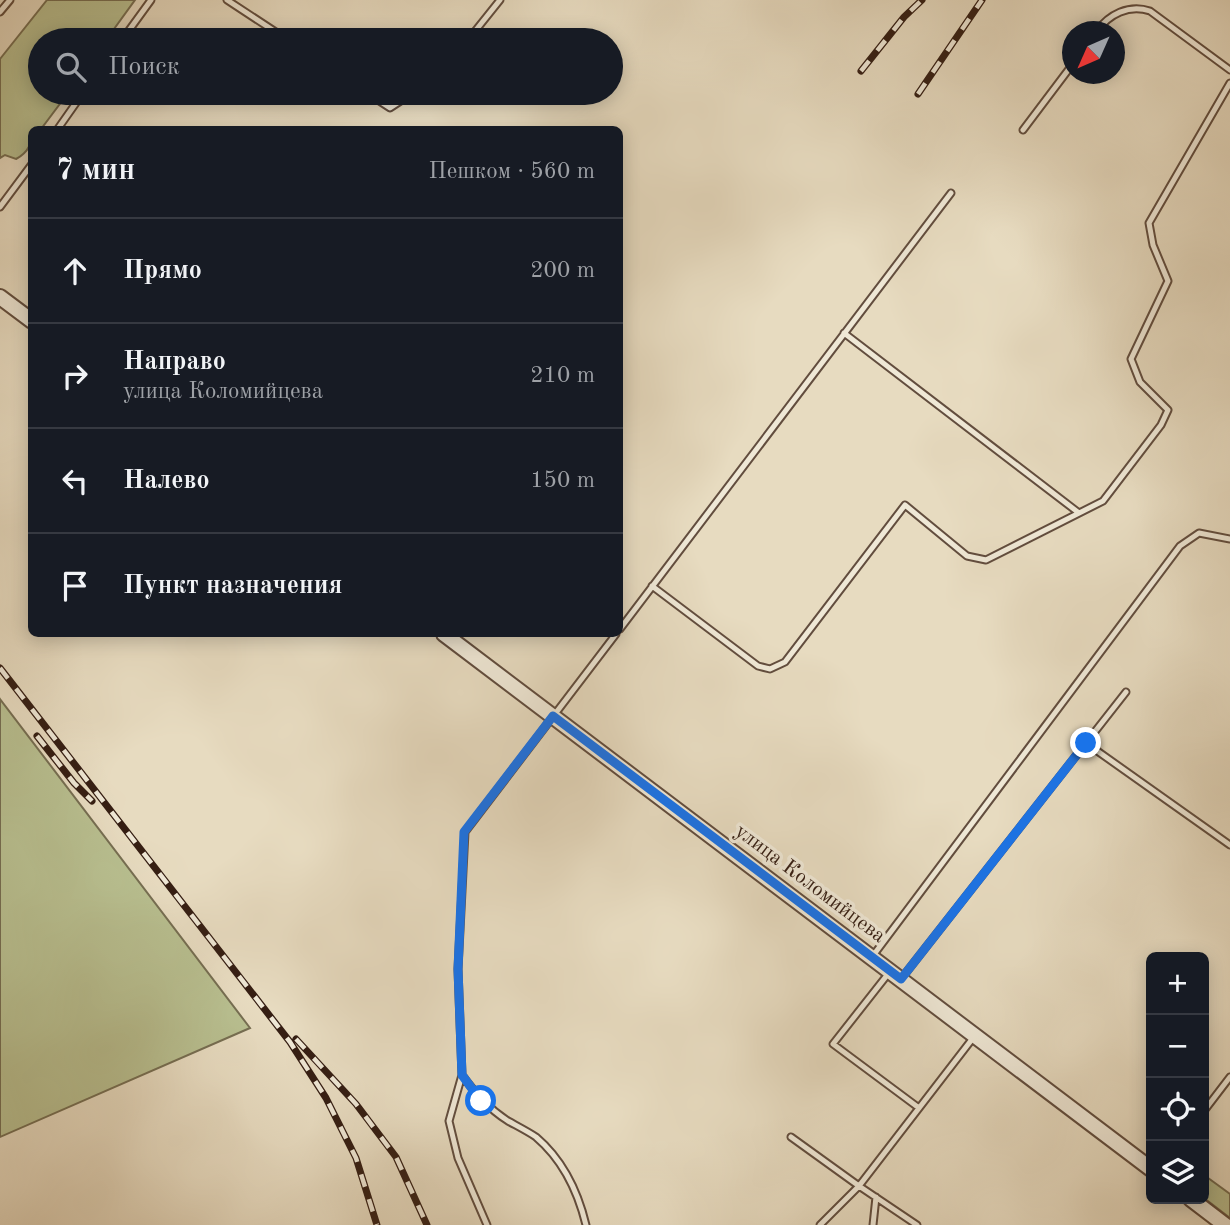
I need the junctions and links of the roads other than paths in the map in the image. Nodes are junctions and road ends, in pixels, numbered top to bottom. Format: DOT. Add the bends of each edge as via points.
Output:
graph roads {
  1 [pos="10,0"];
  2 [pos="151,0"];
  3 [pos="227,0"];
  4 [pos="500,0"];
  5 [pos="0,12"];
  6 [pos="1105,21"];
  7 [pos="131,28"];
  8 [pos="270,28"];
  9 [pos="478,28"];
  10 [pos="1230,70"];
  11 [pos="1062,79"];
  12 [pos="1230,83"];
  13 [pos="75,105"];
  14 [pos="60,126"];
  15 [pos="1023,130"];
  16 [pos="28,169"];
  17 [pos="951,193"];
  18 [pos="0,207"];
  19 [pos="0,298"];
  20 [pos="28,318"];
  21 [pos="845,333"];
  22 [pos="1079,513"];
  23 [pos="1230,539"];
  24 [pos="652,586"];
  25 [pos="623,625"];
  26 [pos="448,637"];
  27 [pos="614,637"];
  28 [pos="1126,692"];
  29 [pos="553,716"];
  30 [pos="1086,743"];
  31 [pos="1230,845"];
  32 [pos="872,957"];
  33 [pos="896,975"];
  34 [pos="975,1035"];
  35 [pos="462,1075"];
  36 [pos="1230,1077"];
  37 [pos="1209,1104"];
  38 [pos="919,1108"];
  39 [pos="791,1137"];
  40 [pos="1146,1165"];
  41 [pos="859,1186"];
  42 [pos="876,1197"];
  43 [pos="1198,1204"];
  44 [pos="487,1225"];
  45 [pos="586,1225"];
  46 [pos="820,1225"];
  47 [pos="873,1225"];
  48 [pos="917,1225"];
  49 [pos="1226,1225"];
  1 -- 5 [label="lane"];
  2 -- 7 [label="lane"];
  3 -- 8 [label="lane"];
  4 -- 9 [label="lane"];
  6 -- 10 [label="lane" via="1119,12 1150,11"];
  11 -- 15 [label="lane"];
  12 -- 22 [label="lane" via="1149,223 1168,281 1131,359 1140,382 1168,410 1103,501"];
  13 -- 14 [label="lane"];
  16 -- 18 [label="lane"];
  17 -- 21 [label="lane"];
  19 -- 20 [label="street"];
  21 -- 22 [label="lane"];
  21 -- 24 [label="lane"];
  22 -- 24 [label="lane" via="986,560 967,556 905,505 785,662 770,669 758,666"];
  23 -- 32 [label="lane" via="1199,533 1180,547"];
  24 -- 25 [label="lane"];
  26 -- 29 [label="street, улица Коломийцева"];
  27 -- 29 [label="lane"];
  28 -- 30 [label="lane"];
  29 -- 32 [label="street, улица Коломийцева"];
  29 -- 35 [label="lane" via="464,832 458,969"];
  30 -- 31 [label="lane"];
  30 -- 33 [label="lane"];
  32 -- 33 [label="street, улица Коломийцева"];
  33 -- 34 [label="street, улица Коломийцева"];
  33 -- 38 [label="lane" via="833,1044"];
  34 -- 38 [label="lane"];
  34 -- 40 [label="street, улица Коломийцева"];
  35 -- 44 [label="lane" via="449,1121 458,1158"];
  35 -- 45 [label="lane" via="481,1101 536,1138 566,1171"];
  36 -- 37 [label="lane"];
  38 -- 41 [label="lane"];
  39 -- 41 [label="lane"];
  41 -- 42 [label="lane"];
  41 -- 46 [label="lane"];
  42 -- 47 [label="lane"];
  42 -- 48 [label="lane"];
  43 -- 49 [label="street"];
}
